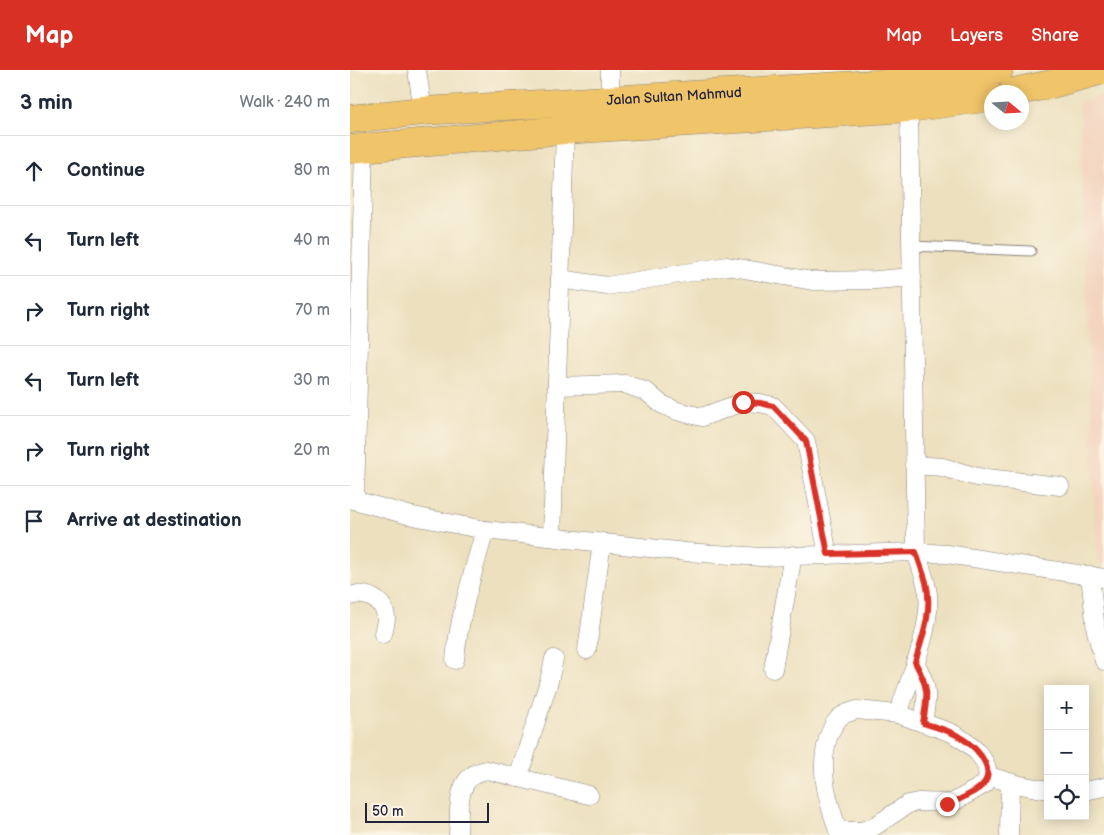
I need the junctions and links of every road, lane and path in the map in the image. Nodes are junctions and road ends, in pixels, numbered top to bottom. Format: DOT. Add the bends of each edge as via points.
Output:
graph roads {
  1 [pos="417,70"];
  2 [pos="610,70"];
  3 [pos="999,70"];
  4 [pos="1103,70"];
  5 [pos="809,79"];
  6 [pos="909,87"];
  7 [pos="1029,89"];
  8 [pos="984,96"];
  9 [pos="610,101"];
  10 [pos="424,111"];
  11 [pos="350,119"];
  12 [pos="565,130"];
  13 [pos="357,148"];
  14 [pos="911,246"];
  15 [pos="1031,251"];
  16 [pos="912,277"];
  17 [pos="560,279"];
  18 [pos="556,386"];
  19 [pos="914,465"];
  20 [pos="1060,486"];
  21 [pos="353,500"];
  22 [pos="485,530"];
  23 [pos="552,537"];
  24 [pos="602,542"];
  25 [pos="916,552"];
  26 [pos="828,554"];
  27 [pos="794,555"];
  28 [pos="1097,576"];
  29 [pos="350,596"];
  30 [pos="383,634"];
  31 [pos="587,650"];
  32 [pos="554,659"];
  33 [pos="455,660"];
  34 [pos="1104,661"];
  35 [pos="915,662"];
  36 [pos="773,669"];
  37 [pos="898,714"];
  38 [pos="923,723"];
  39 [pos="988,776"];
  40 [pos="518,778"];
  41 [pos="1010,782"];
  42 [pos="1104,787"];
  43 [pos="1044,789"];
  44 [pos="1089,790"];
  45 [pos="589,795"];
  46 [pos="838,833"];
  47 [pos="458,835"];
  48 [pos="1010,835"];
  1 -- 10 [label="street"];
  2 -- 9 [label="street"];
  3 -- 6 [label="highway, Jalan Sultan Mahmud"];
  4 -- 7 [label="highway"];
  5 -- 6 [label="highway, Jalan Sultan Mahmud"];
  5 -- 9 [label="highway, Jalan Sultan Mahmud"];
  6 -- 8 [label="highway, Jalan Sultan Mahmud"];
  6 -- 12 [label="highway, Jalan Sultan Mahmud"];
  6 -- 14 [label="street"];
  9 -- 10 [label="highway, Jalan Sultan Mahmud"];
  10 -- 11 [label="highway, Jalan Sultan Mahmud"];
  12 -- 13 [label="highway, Jalan Sultan Mahmud"];
  12 -- 17 [label="street"];
  13 -- 21 [label="street"];
  14 -- 15 [label="lane"];
  14 -- 16 [label="street"];
  16 -- 17 [label="street" via="813,281 726,266 607,286"];
  16 -- 19 [label="street"];
  17 -- 18 [label="street"];
  18 -- 23 [label="street"];
  18 -- 26 [label="street" via="625,384 646,392 677,411 702,417 743,402 773,406 806,441"];
  19 -- 20 [label="street" via="942,467 977,477"];
  19 -- 25 [label="street"];
  21 -- 22 [label="street"];
  22 -- 23 [label="street"];
  22 -- 33 [label="street" via="457,638"];
  23 -- 24 [label="street"];
  24 -- 27 [label="street" via="686,552 762,557"];
  24 -- 31 [label="street"];
  25 -- 26 [label="street"];
  25 -- 28 [label="street"];
  25 -- 35 [label="street" via="926,582 928,605"];
  26 -- 27 [label="street"];
  27 -- 36 [label="street"];
  28 -- 34 [label="street" via="1096,631"];
  29 -- 30 [label="street" via="364,594 374,598 384,610"];
  32 -- 40 [label="street"];
  35 -- 37 [label="street"];
  35 -- 38 [label="street" via="927,694"];
  37 -- 38 [label="street"];
  37 -- 46 [label="street" via="857,710 838,719 828,739 824,773"];
  38 -- 39 [label="street" via="952,732 966,741 987,766"];
  39 -- 41 [label="street"];
  39 -- 46 [label="street" via="981,787 952,803 908,804 872,828"];
  40 -- 45 [label="street"];
  40 -- 47 [label="street" via="487,770 473,774 461,791"];
  41 -- 43 [label="street"];
  41 -- 48 [label="street"];
  42 -- 44 [label="street"];
}
